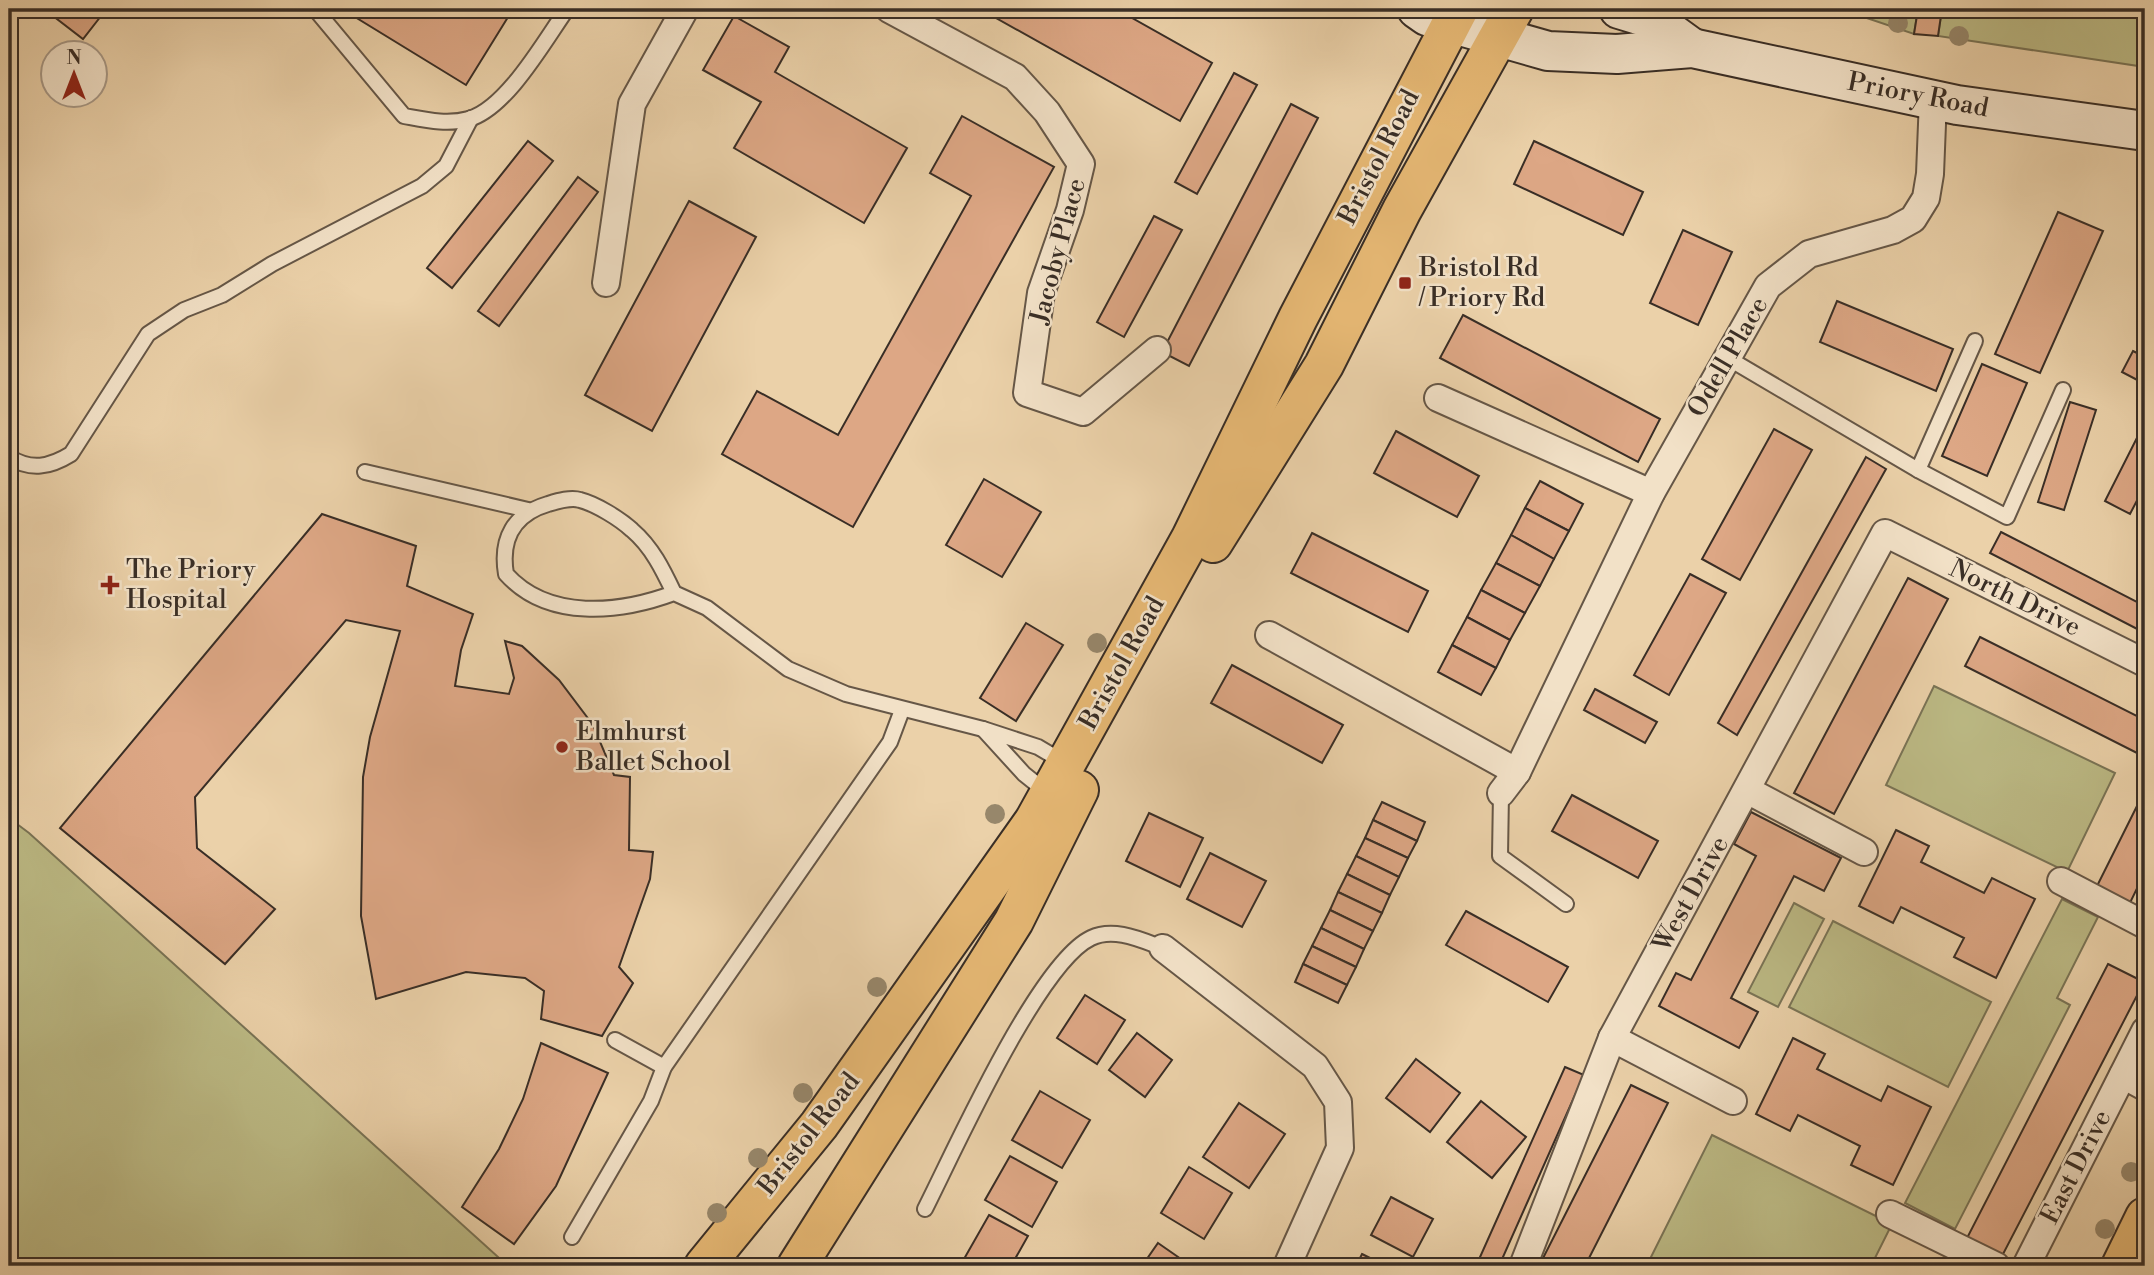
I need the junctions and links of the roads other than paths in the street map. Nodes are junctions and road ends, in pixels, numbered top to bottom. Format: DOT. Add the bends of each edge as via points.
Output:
graph roads {
  1 [pos="315,9"];
  2 [pos="567,9"];
  3 [pos="685,9"];
  4 [pos="889,9"];
  5 [pos="1619,9"];
  6 [pos="1442,14"];
  7 [pos="1506,23"];
  8 [pos="1692,48"];
  9 [pos="1933,99"];
  10 [pos="471,118"];
  11 [pos="2145,131"];
  12 [pos="606,283"];
  13 [pos="1976,341"];
  14 [pos="1157,350"];
  15 [pos="1726,357"];
  16 [pos="2063,390"];
  17 [pos="1438,398"];
  18 [pos="9,457"];
  19 [pos="1919,470"];
  20 [pos="365,471"];
  21 [pos="1651,493"];
  22 [pos="528,510"];
  23 [pos="1885,533"];
  24 [pos="674,593"];
  25 [pos="1269,635"];
  26 [pos="2145,663"];
  27 [pos="902,710"];
  28 [pos="983,729"];
  29 [pos="1517,772"];
  30 [pos="1066,783"];
  31 [pos="1748,790"];
  32 [pos="1501,793"];
  33 [pos="1864,852"];
  34 [pos="2061,881"];
  35 [pos="1566,904"];
  36 [pos="2145,925"];
  37 [pos="1163,948"];
  38 [pos="2145,1031"];
  39 [pos="1612,1038"];
  40 [pos="615,1040"];
  41 [pos="664,1067"];
  42 [pos="2134,1081"];
  43 [pos="1733,1101"];
  44 [pos="925,1209"];
  45 [pos="1890,1214"];
  46 [pos="2145,1217"];
  47 [pos="572,1237"];
  48 [pos="2128,1264"];
  49 [pos="704,1266"];
  50 [pos="797,1266"];
  51 [pos="1287,1266"];
  52 [pos="1523,1266"];
  53 [pos="1996,1266"];
  54 [pos="2026,1266"];
  1 -- 10 [label="lane" via="404,116 442,122"];
  2 -- 10 [label="lane" via="501,97"];
  3 -- 12 [label="street" via="632,104"];
  4 -- 14 [label="street, Jacoby Place" via="1015,76 1047,112 1081,164 1041,293 1027,393 1083,412"];
  5 -- 8 [label="main road, Priory Road" via="1652,19"];
  6 -- 7 [label="main road, Priory Road"];
  6 -- 30 [label="main road, Bristol Road" via="1191,538"];
  7 -- 8 [label="main road, Priory Road" via="1548,51 1617,54"];
  7 -- 30 [label="main road, Bristol Road" via="1402,210 1324,365"];
  8 -- 9 [label="main road, Priory Road"];
  9 -- 11 [label="main road, Priory Road"];
  9 -- 15 [label="street, Odell Place" via="1930,174 1926,198 1913,219 1893,230 1809,254 1769,286"];
  10 -- 18 [label="lane" via="446,166 422,186 222,295 184,310 148,334 71,454 52,466 33,467"];
  13 -- 19 [label="lane"];
  15 -- 19 [label="lane"];
  15 -- 21 [label="street, Odell Place"];
  16 -- 19 [label="lane" via="2007,517"];
  17 -- 21 [label="street"];
  20 -- 22 [label="lane"];
  21 -- 29 [label="street, Odell Place"];
  22 -- 24 [label="lane" via="570,499 591,505 632,529 658,559"];
  22 -- 24 [label="lane" via="513,526 504,562 506,574 524,592 544,601 586,608 641,605"];
  23 -- 26 [label="street, North Drive"];
  23 -- 31 [label="street, West Drive"];
  24 -- 27 [label="lane" via="707,608 788,669 846,694"];
  25 -- 29 [label="street"];
  27 -- 28 [label="lane"];
  27 -- 41 [label="lane" via="890,742"];
  28 -- 30 [label="lane" via="1038,747"];
  28 -- 30 [label="lane" via="1024,774"];
  29 -- 32 [label="street, Odell Place"];
  30 -- 49 [label="main road, Bristol Road" via="819,1125"];
  30 -- 50 [label="main road, Bristol Road" via="1014,921"];
  31 -- 33 [label="street"];
  31 -- 39 [label="street, West Drive"];
  32 -- 35 [label="lane" via="1500,856"];
  34 -- 36 [label="street"];
  37 -- 44 [label="lane" via="1125,934 1094,936 1072,949 1007,1045"];
  37 -- 51 [label="street" via="1315,1066 1338,1102 1340,1148"];
  38 -- 42 [label="street, East Drive"];
  39 -- 43 [label="street"];
  39 -- 52 [label="street, West Drive"];
  40 -- 41 [label="lane"];
  41 -- 47 [label="lane" via="651,1101"];
  42 -- 54 [label="street, East Drive"];
  45 -- 53 [label="street"];
  46 -- 48 [label="main road"];
}
